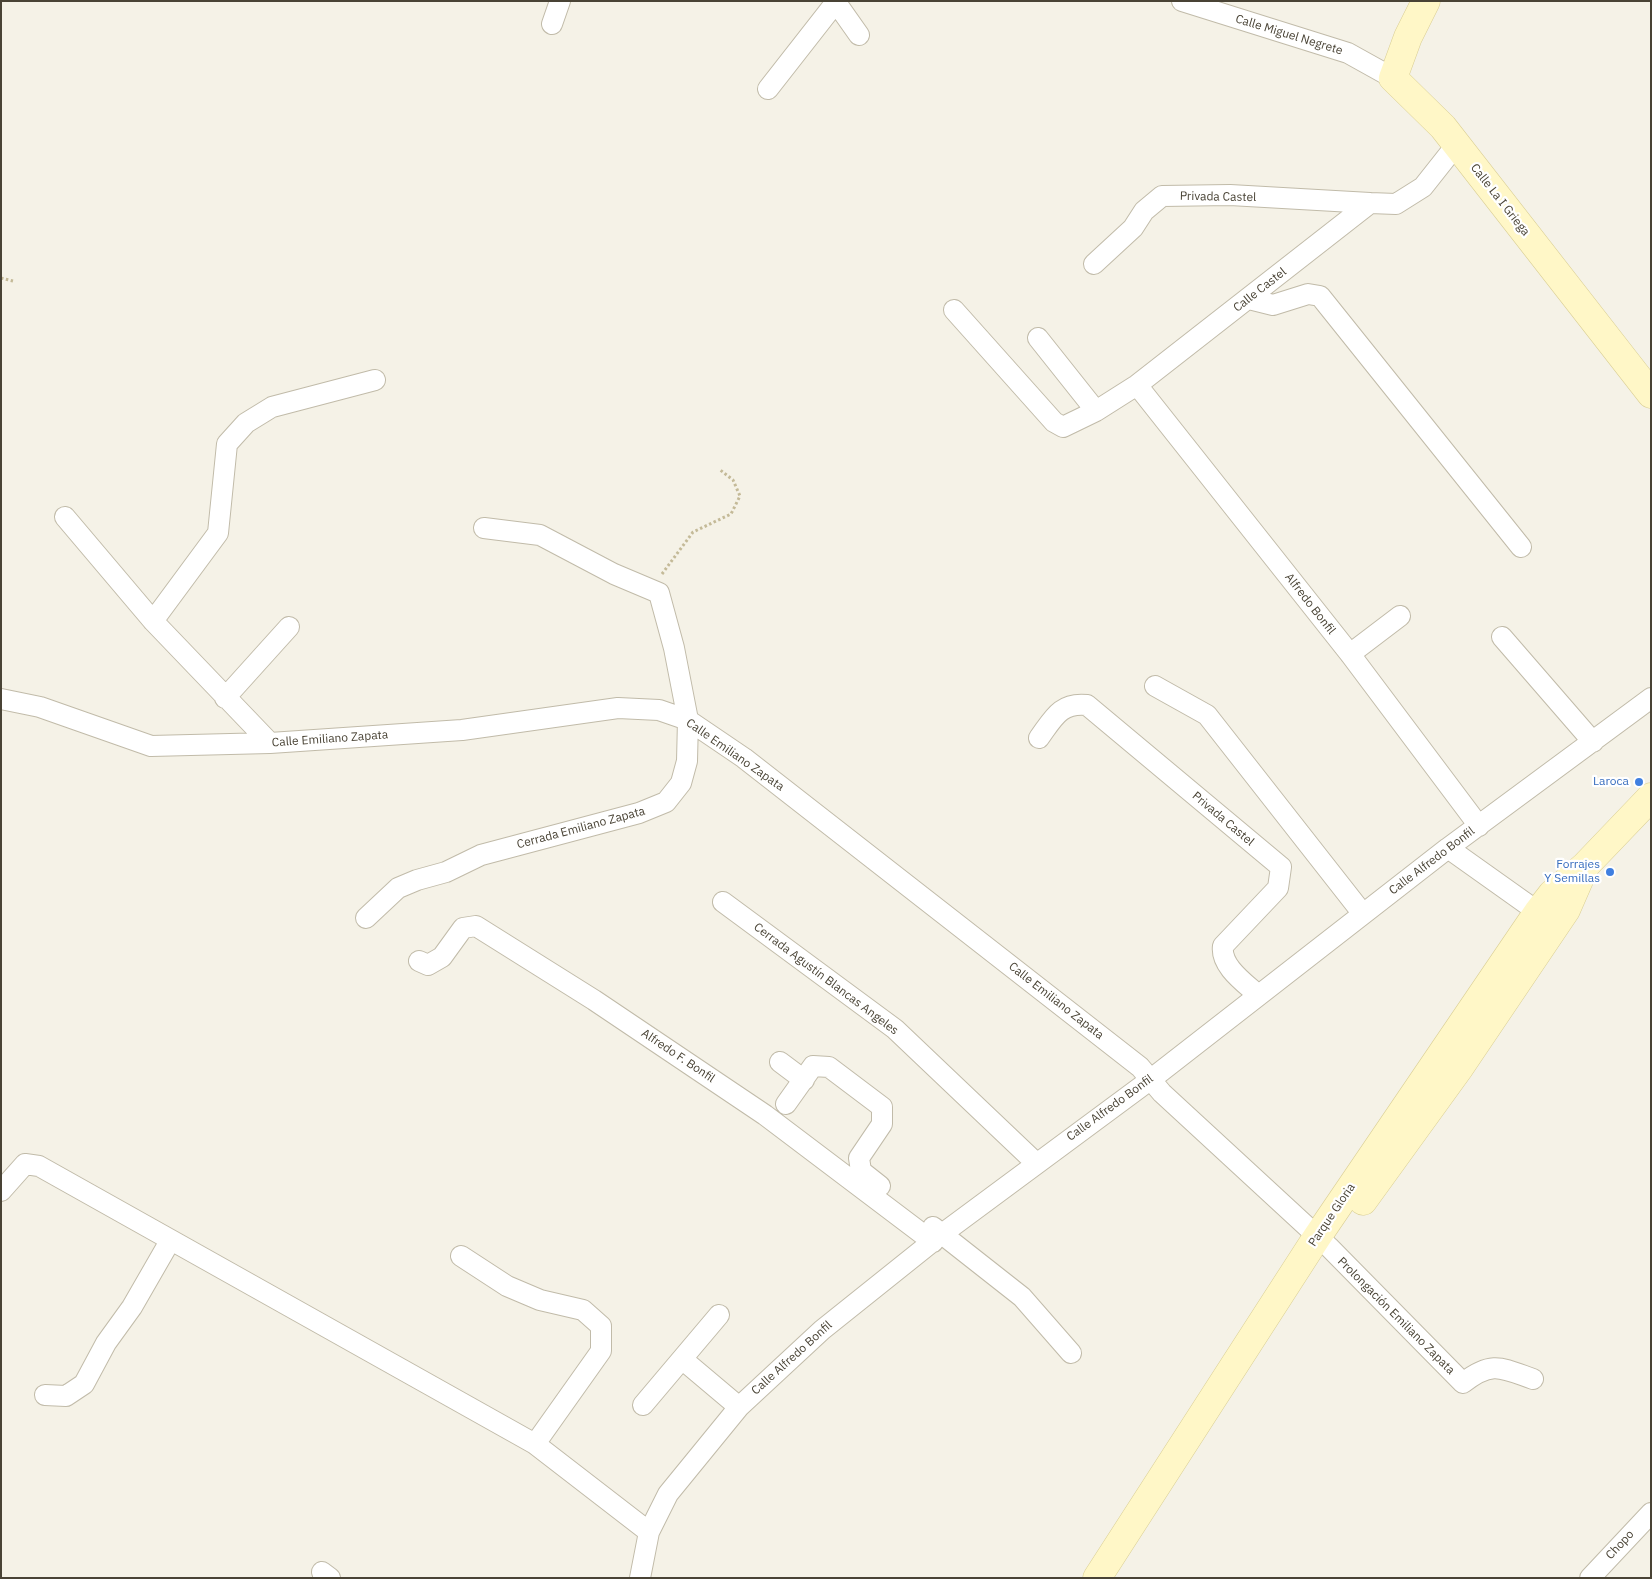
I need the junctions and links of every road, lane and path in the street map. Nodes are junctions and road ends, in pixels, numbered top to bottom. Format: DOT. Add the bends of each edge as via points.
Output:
graph roads {
  1 [pos="560,1"];
  2 [pos="1182,1"];
  3 [pos="1426,1"];
  4 [pos="835,2"];
  5 [pos="552,24"];
  6 [pos="859,35"];
  7 [pos="1393,78"];
  8 [pos="768,89"];
  9 [pos="1457,144"];
  10 [pos="1370,203"];
  11 [pos="1094,264"];
  12 [pos="1,278"];
  13 [pos="14,281"];
  14 [pos="1249,300"];
  15 [pos="954,310"];
  16 [pos="1038,338"];
  17 [pos="375,380"];
  18 [pos="1137,385"];
  19 [pos="1651,394"];
  20 [pos="1096,411"];
  21 [pos="719,469"];
  22 [pos="65,517"];
  23 [pos="484,528"];
  24 [pos="1521,547"];
  25 [pos="659,593"];
  26 [pos="1400,616"];
  27 [pos="153,620"];
  28 [pos="289,628"];
  29 [pos="1502,637"];
  30 [pos="1350,654"];
  31 [pos="1155,686"];
  32 [pos="225,698"];
  33 [pos="1651,698"];
  34 [pos="1,699"];
  35 [pos="688,720"];
  36 [pos="1039,738"];
  37 [pos="1592,742"];
  38 [pos="270,743"];
  39 [pos="1651,797"];
  40 [pos="1479,826"];
  41 [pos="1448,848"];
  42 [pos="1585,866"];
  43 [pos="723,902"];
  44 [pos="1538,912"];
  45 [pos="1363,914"];
  46 [pos="366,918"];
  47 [pos="419,961"];
  48 [pos="1258,995"];
  49 [pos="1451,1061"];
  50 [pos="780,1062"];
  51 [pos="804,1080"];
  52 [pos="1150,1080"];
  53 [pos="786,1104"];
  54 [pos="1036,1163"];
  55 [pos="1,1191"];
  56 [pos="938,1238"];
  57 [pos="170,1240"];
  58 [pos="1323,1242"];
  59 [pos="461,1256"];
  60 [pos="719,1315"];
  61 [pos="1071,1353"];
  62 [pos="682,1359"];
  63 [pos="1533,1379"];
  64 [pos="44,1395"];
  65 [pos="643,1405"];
  66 [pos="739,1407"];
  67 [pos="535,1444"];
  68 [pos="1651,1513"];
  69 [pos="649,1532"];
  70 [pos="640,1578"];
  71 [pos="1098,1578"];
  72 [pos="1120,1578"];
  73 [pos="1590,1578"];
  1 -- 5 [label="street"];
  2 -- 7 [label="street, Calle Miguel Negrete" via="1348,53"];
  3 -- 7 [label="main road"];
  4 -- 6 [label="street"];
  4 -- 8 [label="street"];
  7 -- 9 [label="main road, Calle La I Griega"];
  9 -- 10 [label="street" via="1424,187 1396,204"];
  9 -- 19 [label="main road, Calle La I Griega"];
  10 -- 11 [label="street, Privada Castel" via="1230,195 1162,196"];
  10 -- 14 [label="street, Calle Castel"];
  12 -- 13 [label="path"];
  14 -- 18 [label="street, Calle Castel"];
  14 -- 24 [label="street" via="1273,306 1308,294 1320,296"];
  15 -- 20 [label="street, Calle Castel" via="1054,422 1063,428"];
  16 -- 20 [label="street"];
  17 -- 27 [label="street" via="272,407 246,423 227,444 218,533"];
  18 -- 20 [label="street, Calle Castel"];
  18 -- 30 [label="street, Alfredo Bonfil"];
  21 -- 25 [label="path" via="733,480 740,496 731,514 693,532 662,574"];
  22 -- 27 [label="street"];
  23 -- 25 [label="street" via="540,535 614,574"];
  25 -- 35 [label="street, Cerrada Emiliano Zapata"];
  26 -- 30 [label="street"];
  27 -- 32 [label="street"];
  28 -- 32 [label="street"];
  29 -- 37 [label="street"];
  30 -- 40 [label="street, Alfredo Bonfil"];
  31 -- 45 [label="street" via="1207,715"];
  32 -- 38 [label="street"];
  33 -- 37 [label="street, Calle Alfredo Bonfil"];
  34 -- 38 [label="street, Calle Emiliano Zapata" via="40,707 151,746"];
  35 -- 38 [label="street, Calle Emiliano Zapata" via="659,710 618,708 462,730"];
  35 -- 46 [label="street, Cerrada Emiliano Zapata" via="687,761 681,783 666,802 639,814 481,855 446,872 416,880 398,888"];
  35 -- 52 [label="street, Calle Emiliano Zapata" via="744,758 1125,1054"];
  36 -- 48 [label="street, Privada Castel" via="1061,710 1075,704 1087,705 1281,867 1278,888 1223,946 1222,952 1231,969"];
  37 -- 40 [label="street, Calle Alfredo Bonfil"];
  39 -- 42 [label="main road, Parque Gloria"];
  40 -- 41 [label="street, Calle Alfredo Bonfil"];
  41 -- 44 [label="street"];
  41 -- 45 [label="street, Calle Alfredo Bonfil"];
  42 -- 44 [label="main road, Parque Gloria" via="1552,894"];
  42 -- 49 [label="main road, Parque Gloria" via="1566,910"];
  43 -- 54 [label="street, Cerrada Agustín Blancas Angeles" via="895,1029"];
  44 -- 49 [label="main road, Parque Gloria"];
  45 -- 48 [label="street, Calle Alfredo Bonfil"];
  47 -- 56 [label="street, Alfredo F. Bonfil" via="428,965 442,957 462,928 476,926 594,1000 765,1115"];
  48 -- 52 [label="street, Calle Alfredo Bonfil"];
  49 -- 58 [label="main road, Parque Gloria"];
  50 -- 51 [label="street"];
  51 -- 53 [label="street"];
  51 -- 56 [label="street" via="813,1066 829,1067 882,1107 882,1124 860,1158 861,1171"];
  52 -- 54 [label="street, Calle Alfredo Bonfil"];
  52 -- 58 [label="street, Calle Emiliano Zapata"];
  54 -- 56 [label="street, Calle Alfredo Bonfil"];
  55 -- 57 [label="street" via="25,1164 39,1166"];
  56 -- 61 [label="street" via="1022,1297"];
  56 -- 66 [label="street, Calle Alfredo Bonfil" via="822,1330"];
  57 -- 64 [label="street" via="84,1384 66,1396"];
  57 -- 67 [label="street"];
  58 -- 63 [label="street, Prolongación Emiliano Zapata" via="1463,1383 1476,1373 1499,1366"];
  58 -- 71 [label="main road, Parque Gloria"];
  58 -- 72 [label="main road, Parque Gloria"];
  59 -- 67 [label="street" via="507,1286 540,1300 583,1310 601,1326 601,1351"];
  60 -- 62 [label="street"];
  62 -- 65 [label="street"];
  62 -- 66 [label="street"];
  66 -- 69 [label="street, Calle Alfredo Bonfil" via="668,1494"];
  67 -- 69 [label="street"];
  68 -- 73 [label="street, Chopo"];
  69 -- 70 [label="street, Calle Alfredo Bonfil"];
}
